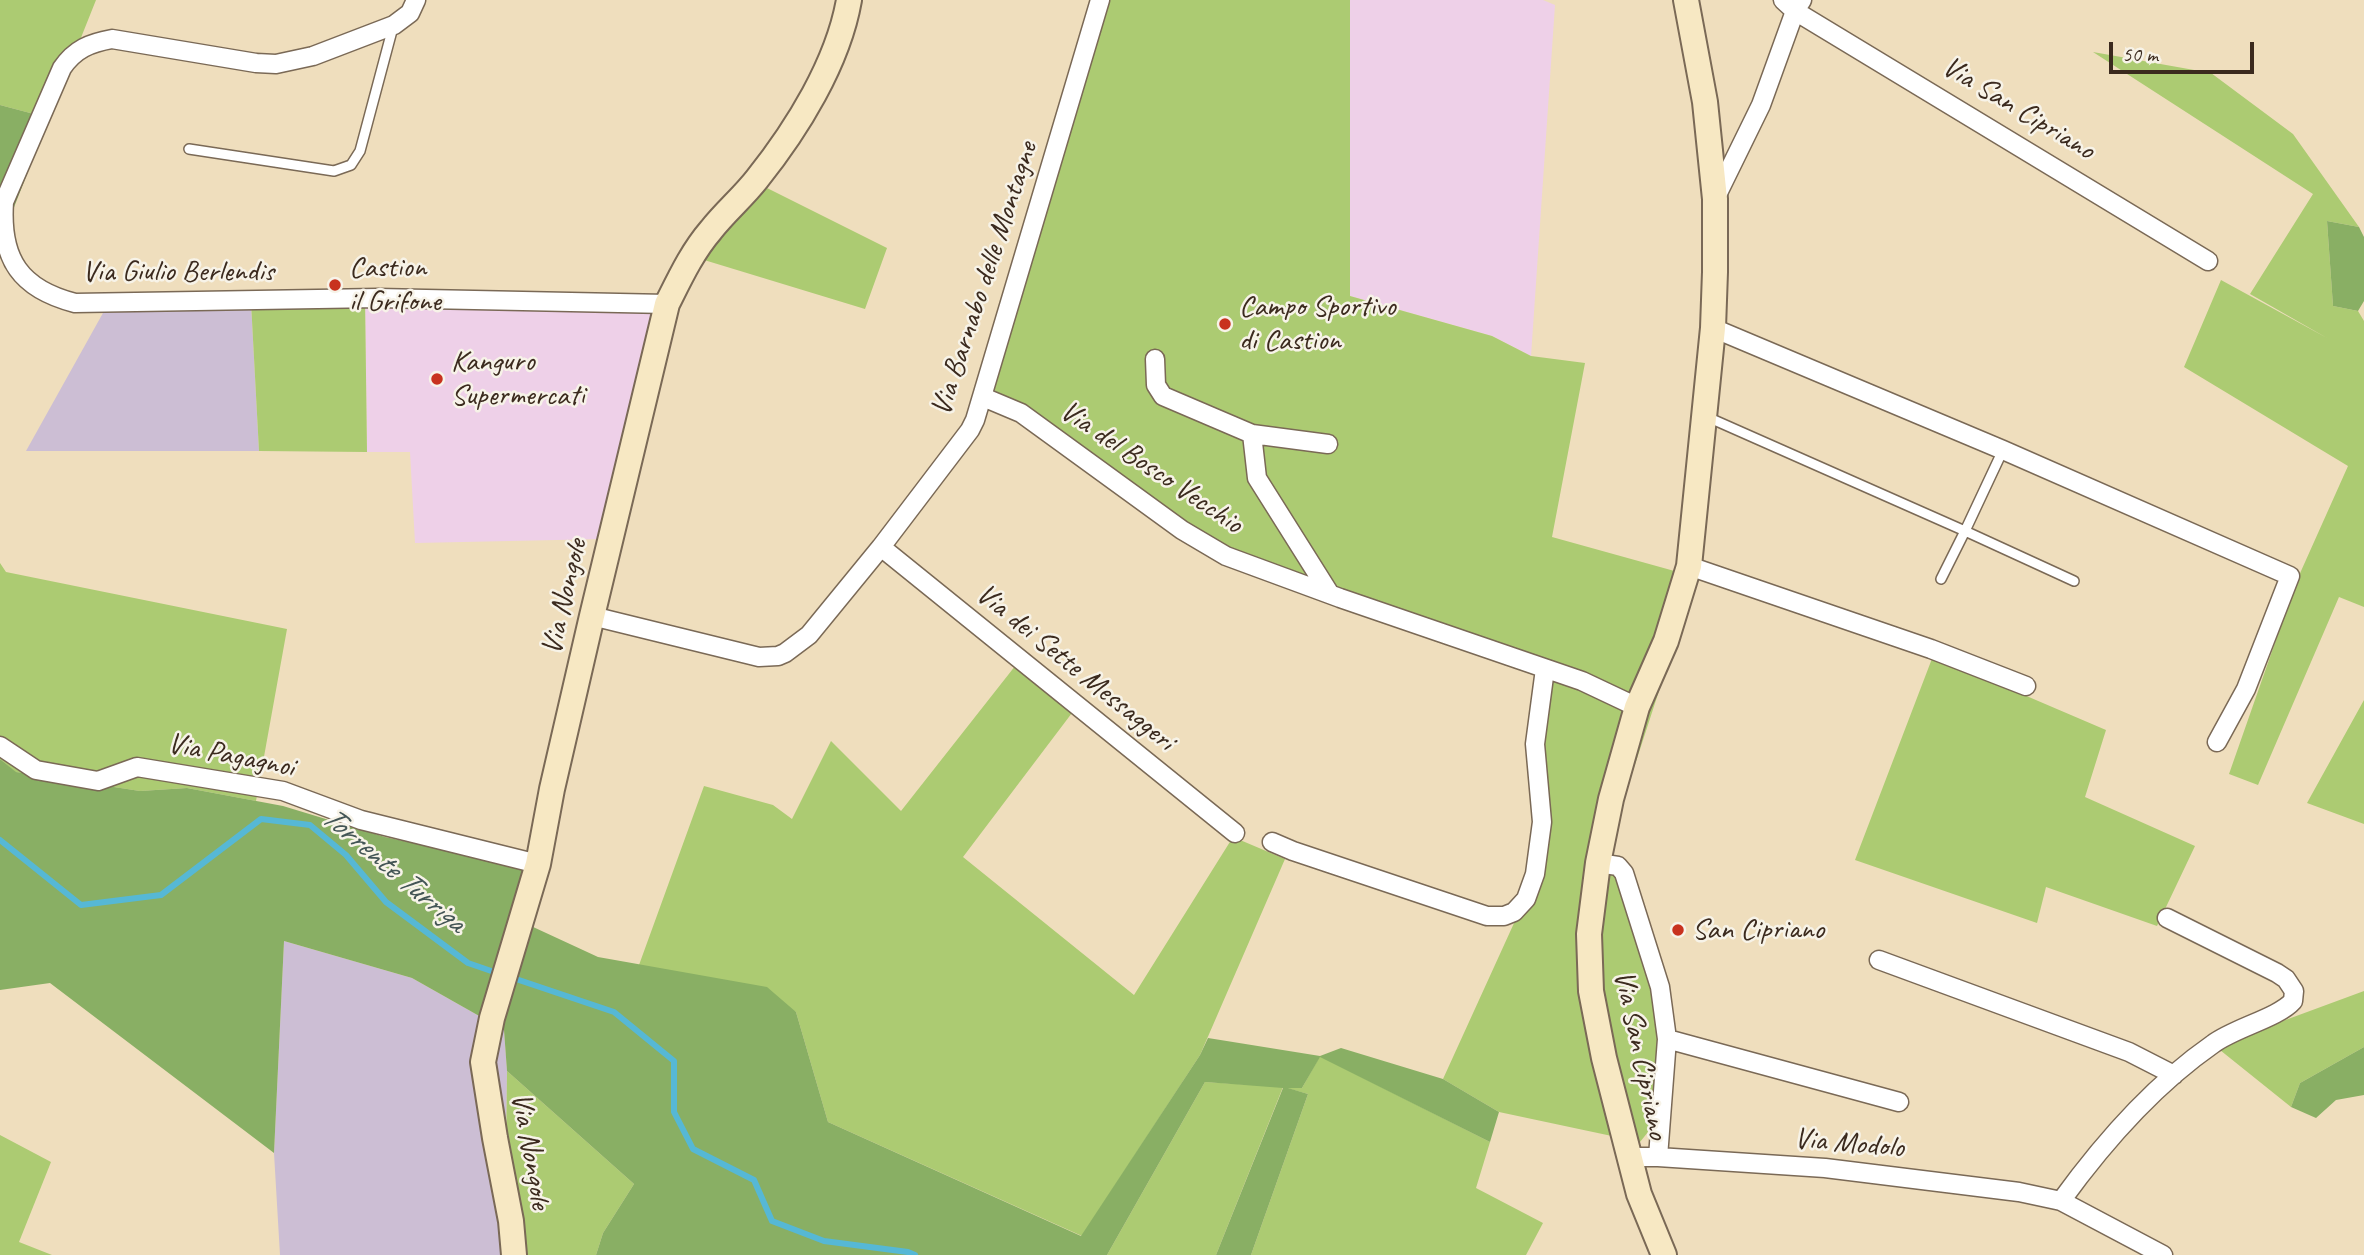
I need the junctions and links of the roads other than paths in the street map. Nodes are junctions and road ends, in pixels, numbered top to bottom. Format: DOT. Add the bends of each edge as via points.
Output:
graph roads {
  1 [pos="416,0"];
  2 [pos="849,0"];
  3 [pos="1100,0"];
  4 [pos="1686,0"];
  5 [pos="1793,4"];
  6 [pos="394,25"];
  7 [pos="189,149"];
  8 [pos="1715,199"];
  9 [pos="2208,261"];
  10 [pos="667,304"];
  11 [pos="1713,328"];
  12 [pos="1155,359"];
  13 [pos="983,397"];
  14 [pos="1703,415"];
  15 [pos="1252,434"];
  16 [pos="1328,444"];
  17 [pos="2003,450"];
  18 [pos="1965,531"];
  19 [pos="881,547"];
  20 [pos="1689,566"];
  21 [pos="1941,579"];
  22 [pos="2074,581"];
  23 [pos="1329,594"];
  24 [pos="592,616"];
  25 [pos="1545,669"];
  26 [pos="2026,686"];
  27 [pos="1637,707"];
  28 [pos="2217,742"];
  29 [pos="0,746"];
  30 [pos="1235,833"];
  31 [pos="1272,842"];
  32 [pos="1598,863"];
  33 [pos="538,864"];
  34 [pos="2167,918"];
  35 [pos="1880,960"];
  36 [pos="1667,1039"];
  37 [pos="2174,1075"];
  38 [pos="1899,1102"];
  39 [pos="1629,1157"];
  40 [pos="1658,1157"];
  41 [pos="2061,1201"];
  42 [pos="514,1255"];
  43 [pos="1664,1255"];
  44 [pos="2162,1255"];
  1 -- 6 [label="street, Via Giulio Berlendis" via="410,13"];
  2 -- 10 [label="street, Via Nongole" via="835,51 803,111 760,175 704,239"];
  3 -- 13 [label="street, Via Barnabo delle Montagne"];
  4 -- 8 [label="street, Via San Cipriano"];
  5 -- 8 [label="street, Via San Cipriano" via="1761,105"];
  5 -- 9 [label="street, Via San Cipriano"];
  6 -- 7 [label="lane, Via Giulio Berlendis" via="360,151 351,165 334,171"];
  6 -- 10 [label="street, Via Giulio Berlendis" via="330,50 276,64 112,39 71,54 4,202 1,239 16,271 28,283 75,303 378,298"];
  8 -- 11 [label="street, Via San Cipriano"];
  10 -- 24 [label="street, Via Nongole"];
  11 -- 14 [label="street, Via San Cipriano"];
  11 -- 17 [label="street"];
  12 -- 15 [label="street" via="1156,385 1163,396"];
  13 -- 19 [label="street, Via Barnabo delle Montagne" via="970,430"];
  13 -- 23 [label="street, Via del Bosco Vecchio" via="1021,413 1210,547"];
  14 -- 18 [label="lane"];
  14 -- 20 [label="street, Via San Cipriano"];
  15 -- 16 [label="street"];
  15 -- 23 [label="street, Via del Bosco Vecchio" via="1257,478"];
  17 -- 18 [label="lane"];
  17 -- 28 [label="street" via="2290,576 2246,689"];
  18 -- 21 [label="lane"];
  18 -- 22 [label="lane"];
  19 -- 24 [label="street, Via Barnabo delle Montagne" via="809,635 778,656 759,657"];
  19 -- 30 [label="street, Via dei Sette Messaggeri"];
  20 -- 26 [label="street"];
  20 -- 27 [label="street, Via San Cipriano" via="1666,641"];
  23 -- 25 [label="street, Via del Bosco Vecchio"];
  24 -- 33 [label="street, Via Nongole"];
  25 -- 27 [label="street, Via del Bosco Vecchio"];
  25 -- 31 [label="street" via="1535,744 1542,822 1537,864 1526,899 1514,912 1488,916"];
  27 -- 32 [label="street, Via San Cipriano"];
  29 -- 33 [label="street, Via Pagagnoi" via="36,770 98,781 136,767 283,791 361,820"];
  32 -- 36 [label="street, Via San Cipriano" via="1618,866 1624,873 1660,987"];
  32 -- 39 [label="street, Via San Cipriano" via="1589,934 1591,991"];
  33 -- 42 [label="street, Via Nongole" via="483,1062"];
  34 -- 37 [label="street" via="2277,973 2291,984 2294,996 2282,1010 2222,1037"];
  35 -- 37 [label="street" via="2129,1052"];
  36 -- 38 [label="street, Via San Cipriano"];
  36 -- 40 [label="street, Via San Cipriano"];
  37 -- 41 [label="street" via="2088,1163"];
  39 -- 40 [label="street, Via Modolo"];
  39 -- 43 [label="street, Via San Cipriano"];
  40 -- 41 [label="street, Via Modolo" via="1921,1178"];
  41 -- 44 [label="street, Via Modolo"];
}
